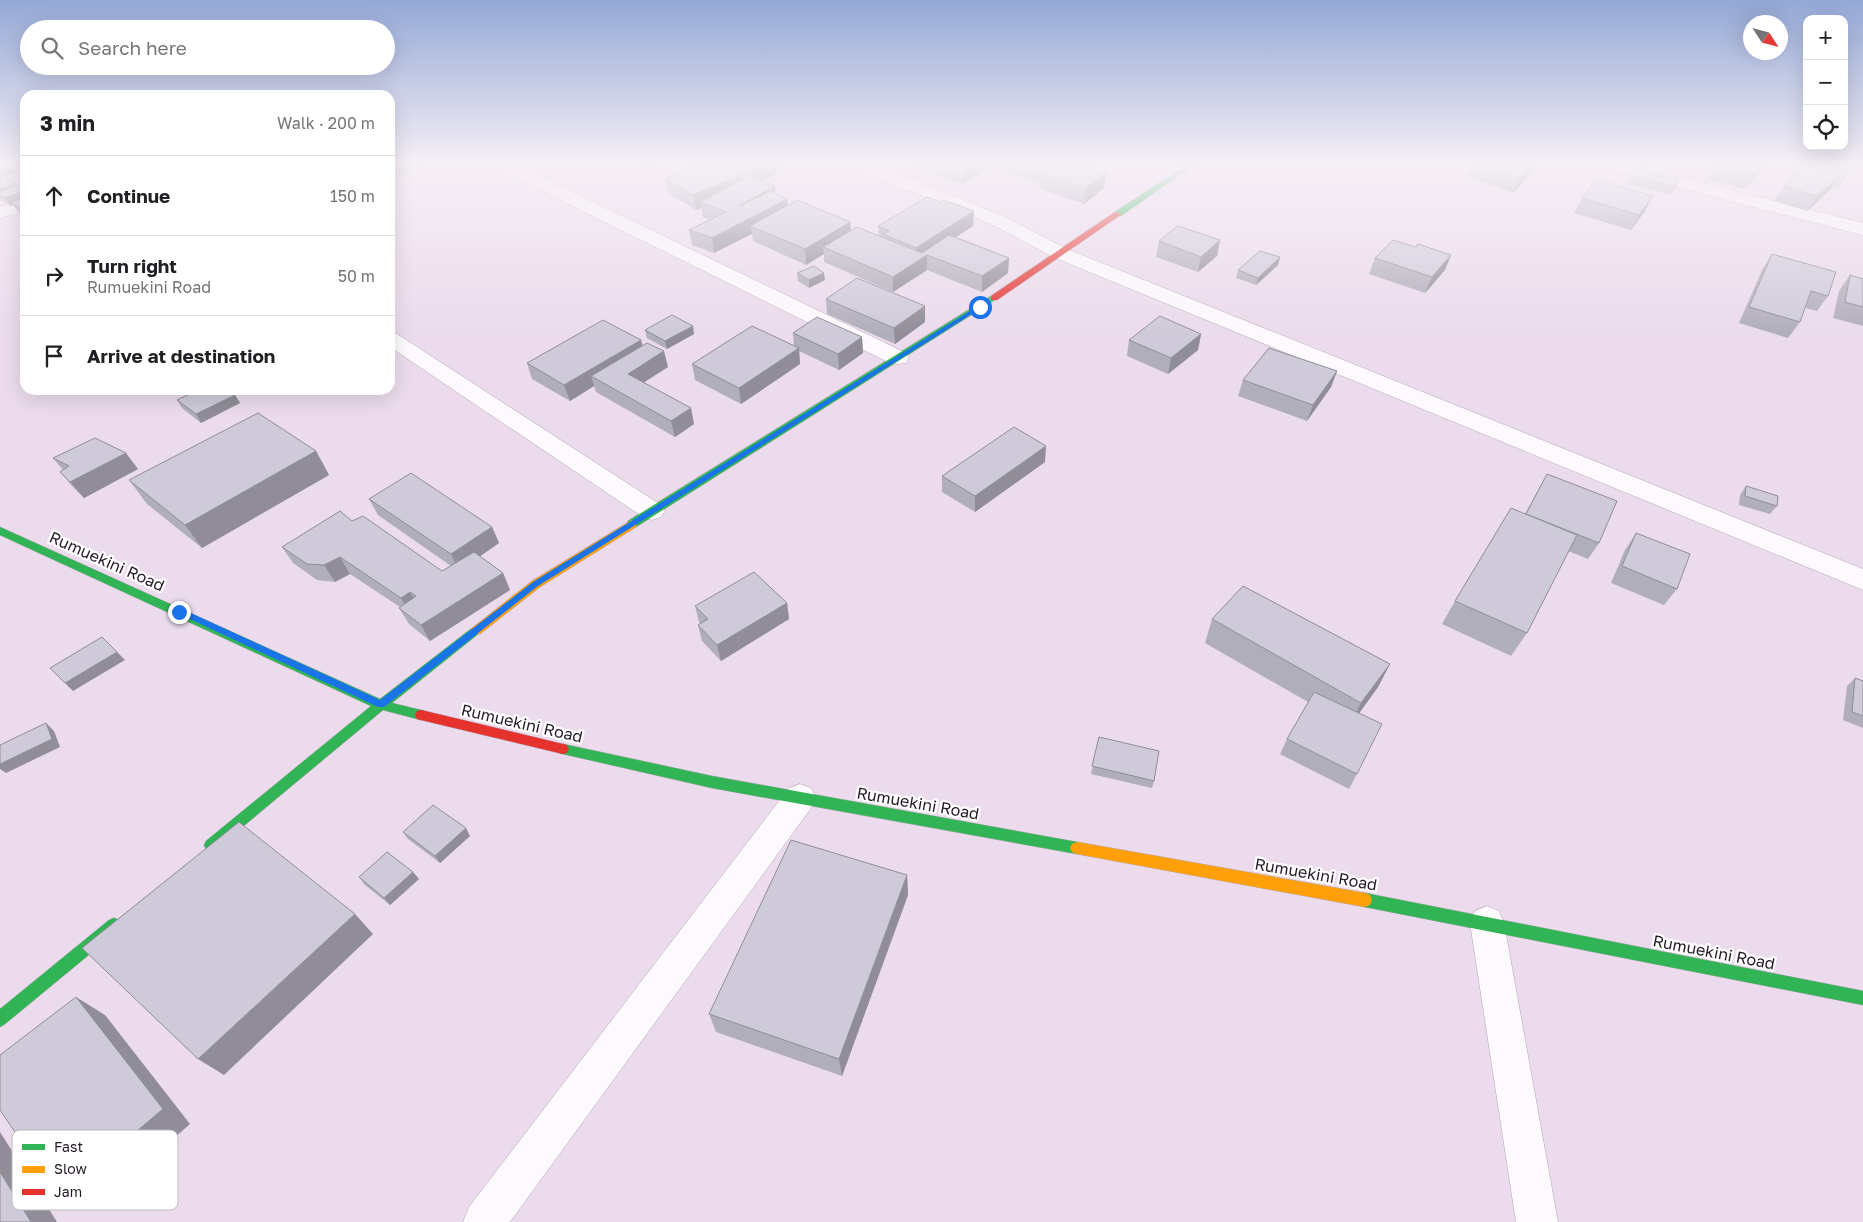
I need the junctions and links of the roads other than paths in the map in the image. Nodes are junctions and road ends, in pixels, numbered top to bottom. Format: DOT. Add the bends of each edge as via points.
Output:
graph roads {
  1 [pos="618,220"];
  2 [pos="998,220"];
  3 [pos="1109,220"];
  4 [pos="1828,220"];
  5 [pos="1863,229"];
  6 [pos="1060,253"];
  7 [pos="395,341"];
  8 [pos="898,358"];
  9 [pos="652,511"];
  10 [pos="0,531"];
  11 [pos="1863,580"];
  12 [pos="381,704"];
  13 [pos="800,798"];
  14 [pos="198,856"];
  15 [pos="122,918"];
  16 [pos="1488,923"];
  17 [pos="1863,998"];
  18 [pos="0,1019"];
  19 [pos="484,1222"];
  20 [pos="1537,1222"];
  1 -- 8 [label="street"];
  2 -- 6 [label="street"];
  3 -- 6 [label="street"];
  4 -- 5 [label="street"];
  6 -- 8 [label="street"];
  6 -- 11 [label="street"];
  7 -- 9 [label="street"];
  8 -- 9 [label="street"];
  9 -- 12 [label="street" via="536,584"];
  10 -- 12 [label="street, Rumuekini Road"];
  12 -- 13 [label="street, Rumuekini Road" via="473,729 712,782"];
  12 -- 14 [label="street"];
  13 -- 16 [label="street, Rumuekini Road"];
  13 -- 19 [label="street"];
  15 -- 18 [label="street"];
  16 -- 17 [label="street, Rumuekini Road"];
  16 -- 20 [label="street"];
}
